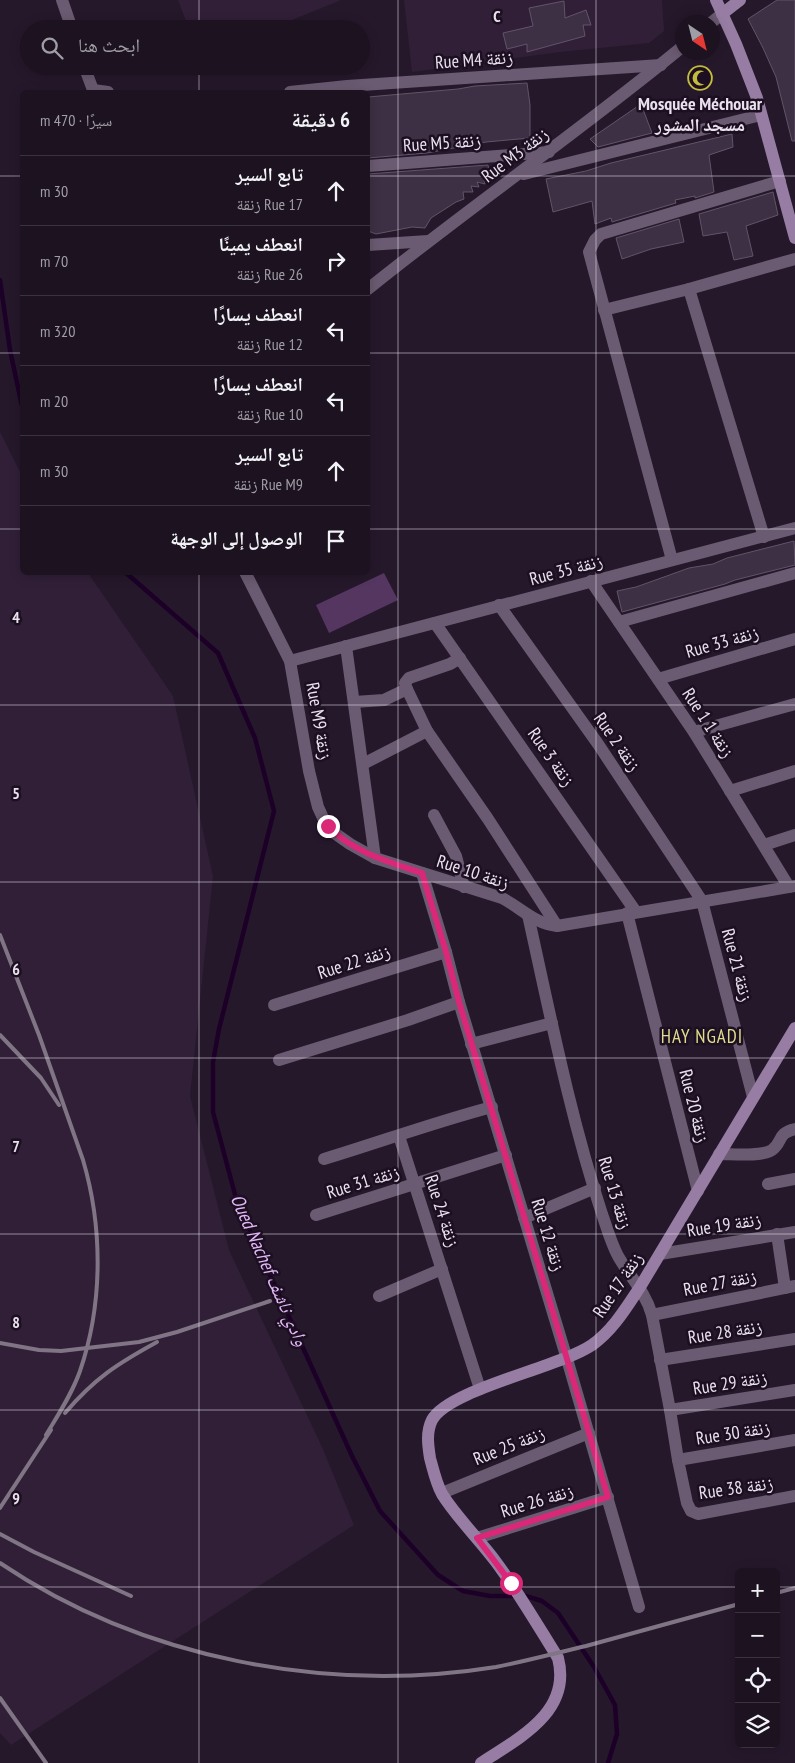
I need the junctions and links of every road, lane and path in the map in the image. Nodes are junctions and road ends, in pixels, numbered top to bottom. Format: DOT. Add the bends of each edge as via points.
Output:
graph roads {
  1 [pos="62,0"];
  2 [pos="716,0"];
  3 [pos="740,0"];
  4 [pos="717,15"];
  5 [pos="720,16"];
  6 [pos="69,20"];
  7 [pos="720,24"];
  8 [pos="675,53"];
  9 [pos="661,65"];
  10 [pos="87,75"];
  11 [pos="347,89"];
  12 [pos="93,90"];
  13 [pos="328,90"];
  14 [pos="761,115"];
  15 [pos="549,152"];
  16 [pos="370,166"];
  17 [pos="517,176"];
  18 [pos="780,181"];
  19 [pos="795,238"];
  20 [pos="428,241"];
  21 [pos="370,245"];
  22 [pos="795,259"];
  23 [pos="370,286"];
  24 [pos="689,289"];
  25 [pos="604,310"];
  26 [pos="795,528"];
  27 [pos="764,537"];
  28 [pos="672,560"];
  29 [pos="795,573"];
  30 [pos="247,575"];
  31 [pos="591,581"];
  32 [pos="499,605"];
  33 [pos="435,622"];
  34 [pos="619,622"];
  35 [pos="795,639"];
  36 [pos="346,646"];
  37 [pos="460,658"];
  38 [pos="290,661"];
  39 [pos="658,679"];
  40 [pos="406,689"];
  41 [pos="354,702"];
  42 [pos="795,704"];
  43 [pos="427,731"];
  44 [pos="694,732"];
  45 [pos="363,764"];
  46 [pos="795,771"];
  47 [pos="730,790"];
  48 [pos="434,815"];
  49 [pos="795,835"];
  50 [pos="764,845"];
  51 [pos="375,858"];
  52 [pos="422,873"];
  53 [pos="792,886"];
  54 [pos="464,887"];
  55 [pos="702,901"];
  56 [pos="632,913"];
  57 [pos="528,914"];
  58 [pos="557,926"];
  59 [pos="446,952"];
  60 [pos="459,1002"];
  61 [pos="274,1005"];
  62 [pos="552,1023"];
  63 [pos="795,1028"];
  64 [pos="471,1044"];
  65 [pos="279,1060"];
  66 [pos="753,1097"];
  67 [pos="492,1107"];
  68 [pos="795,1130"];
  69 [pos="399,1136"];
  70 [pos="719,1154"];
  71 [pos="506,1155"];
  72 [pos="324,1159"];
  73 [pos="795,1179"];
  74 [pos="415,1184"];
  75 [pos="768,1184"];
  76 [pos="595,1188"];
  77 [pos="698,1191"];
  78 [pos="316,1215"];
  79 [pos="524,1218"];
  80 [pos="795,1232"];
  81 [pos="778,1234"];
  82 [pos="660,1254"];
  83 [pos="442,1269"];
  84 [pos="640,1287"];
  85 [pos="790,1287"];
  86 [pos="378,1296"];
  87 [pos="652,1315"];
  88 [pos="795,1339"];
  89 [pos="567,1359"];
  90 [pos="660,1360"];
  91 [pos="480,1390"];
  92 [pos="795,1390"];
  93 [pos="670,1410"];
  94 [pos="589,1433"];
  95 [pos="795,1440"];
  96 [pos="678,1460"];
  97 [pos="442,1493"];
  98 [pos="795,1496"];
  99 [pos="608,1497"];
  100 [pos="687,1503"];
  101 [pos="477,1538"];
  102 [pos="639,1606"];
  103 [pos="481,1763"];
  1 -- 6 [label="street"];
  2 -- 4 [label="street"];
  3 -- 5 [label="street"];
  7 -- 14 [label="street" via="750,79"];
  8 -- 9 [label="street, Rue M3 زنقة"];
  9 -- 11 [label="street, Rue M4 زنقة"];
  9 -- 15 [label="street, Rue M3 زنقة"];
  10 -- 12 [label="street"];
  11 -- 13 [label="street, Rue M4 زنقة"];
  14 -- 17 [label="street"];
  14 -- 18 [label="street"];
  15 -- 16 [label="street, Rue M5 زنقة"];
  15 -- 17 [label="street, Rue M3 زنقة"];
  17 -- 20 [label="street, Rue M3 زنقة"];
  18 -- 19 [label="street"];
  18 -- 25 [label="street" via="601,234 589,252"];
  20 -- 21 [label="street"];
  20 -- 23 [label="street, Rue M3 زنقة"];
  22 -- 24 [label="street"];
  24 -- 25 [label="street"];
  24 -- 27 [label="street"];
  25 -- 28 [label="street"];
  26 -- 27 [label="street, Rue 35 زنقة"];
  27 -- 28 [label="street, Rue 35 زنقة"];
  28 -- 31 [label="street, Rue 35 زنقة"];
  29 -- 34 [label="street"];
  30 -- 38 [label="street, Rue M9 زنقة"];
  31 -- 32 [label="street, Rue 35 زنقة"];
  31 -- 34 [label="street, Rue 1 زنقة 1"];
  32 -- 33 [label="street, Rue 35 زنقة"];
  32 -- 55 [label="street, Rue 2 زنقة" via="598,744"];
  33 -- 36 [label="street, Rue 35 زنقة"];
  33 -- 37 [label="street, Rue 3 زنقة"];
  34 -- 39 [label="street, Rue 1 زنقة 1"];
  35 -- 39 [label="street, Rue 33 زنقة"];
  36 -- 38 [label="street, Rue 35 زنقة"];
  36 -- 41 [label="street"];
  37 -- 40 [label="street" via="409,678 405,683"];
  37 -- 56 [label="street, Rue 3 زنقة"];
  38 -- 51 [label="street, Rue M9 زنقة" via="318,808 332,832"];
  39 -- 44 [label="street, Rue 1 زنقة 1"];
  40 -- 41 [label="street" via="384,700"];
  40 -- 43 [label="street"];
  41 -- 45 [label="street"];
  42 -- 44 [label="street"];
  43 -- 45 [label="street"];
  43 -- 58 [label="street"];
  44 -- 47 [label="street, Rue 1 زنقة 1"];
  45 -- 51 [label="street"];
  46 -- 47 [label="street"];
  47 -- 50 [label="street, Rue 1 زنقة 1"];
  48 -- 54 [label="street" via="456,856"];
  49 -- 50 [label="street"];
  50 -- 53 [label="street, Rue 1 زنقة 1"];
  51 -- 52 [label="street, Rue 10 زنقة"];
  52 -- 54 [label="street, Rue 10 زنقة"];
  52 -- 59 [label="street, Rue 12 زنقة"];
  53 -- 55 [label="street"];
  54 -- 57 [label="street, Rue 10 زنقة" via="502,898"];
  55 -- 56 [label="street"];
  55 -- 66 [label="street, Rue 21 زنقة"];
  56 -- 58 [label="street"];
  56 -- 77 [label="street, Rue 20 زنقة"];
  57 -- 58 [label="street, Rue 10 زنقة"];
  57 -- 62 [label="street, Rue 13 زنقة"];
  59 -- 60 [label="street, Rue 12 زنقة"];
  59 -- 61 [label="street, Rue 22 زنقة"];
  60 -- 64 [label="street, Rue 12 زنقة"];
  60 -- 65 [label="street"];
  62 -- 64 [label="street"];
  62 -- 76 [label="street, Rue 13 زنقة"];
  63 -- 66 [label="street, Rue 17 زنقة"];
  64 -- 67 [label="street, Rue 12 زنقة"];
  66 -- 70 [label="street, Rue 17 زنقة"];
  67 -- 69 [label="street"];
  67 -- 71 [label="street, Rue 12 زنقة"];
  68 -- 70 [label="street" via="783,1134 775,1146 764,1153"];
  69 -- 72 [label="street"];
  69 -- 74 [label="street, Rue 24 زنقة"];
  70 -- 77 [label="street, Rue 17 زنقة"];
  71 -- 74 [label="street, Rue 31 زنقة"];
  71 -- 79 [label="street, Rue 12 زنقة"];
  73 -- 75 [label="street"];
  74 -- 78 [label="street, Rue 31 زنقة"];
  74 -- 83 [label="street, Rue 24 زنقة"];
  76 -- 79 [label="street"];
  76 -- 84 [label="street, Rue 13 زنقة" via="613,1246"];
  77 -- 82 [label="street, Rue 17 زنقة"];
  79 -- 89 [label="street, Rue 12 زنقة"];
  80 -- 81 [label="street, Rue 19 زنقة"];
  81 -- 82 [label="street, Rue 19 زنقة"];
  81 -- 85 [label="street"];
  82 -- 84 [label="street, Rue 17 زنقة"];
  83 -- 86 [label="street"];
  83 -- 91 [label="street, Rue 24 زنقة"];
  84 -- 87 [label="street, Rue 13 زنقة"];
  84 -- 89 [label="street, Rue 17 زنقة" via="605,1334"];
  85 -- 87 [label="street, Rue 27 زنقة"];
  87 -- 90 [label="street, Rue 13 زنقة"];
  88 -- 90 [label="street, Rue 28 زنقة"];
  89 -- 91 [label="street, Rue 17 زنقة"];
  89 -- 94 [label="street, Rue 12 زنقة"];
  90 -- 93 [label="street, Rue 13 زنقة"];
  91 -- 97 [label="street, Rue 17 زنقة" via="444,1408 436,1414 429,1428 432,1468"];
  92 -- 93 [label="street, Rue 29 زنقة"];
  93 -- 96 [label="street, Rue 13 زنقة"];
  94 -- 97 [label="street, Rue 25 زنقة"];
  94 -- 99 [label="street, Rue 12 زنقة"];
  95 -- 96 [label="street, Rue 30 زنقة"];
  96 -- 100 [label="street, Rue 13 زنقة"];
  97 -- 101 [label="street, Rue 17 زنقة"];
  98 -- 100 [label="street, Rue 38 زنقة" via="698,1514 691,1511"];
  99 -- 101 [label="street, Rue 26 زنقة"];
  99 -- 102 [label="street, Rue 12 زنقة"];
  101 -- 103 [label="street, Rue 17 زنقة" via="511,1583 558,1658 561,1672 558,1693 541,1720 523,1736"];
}
